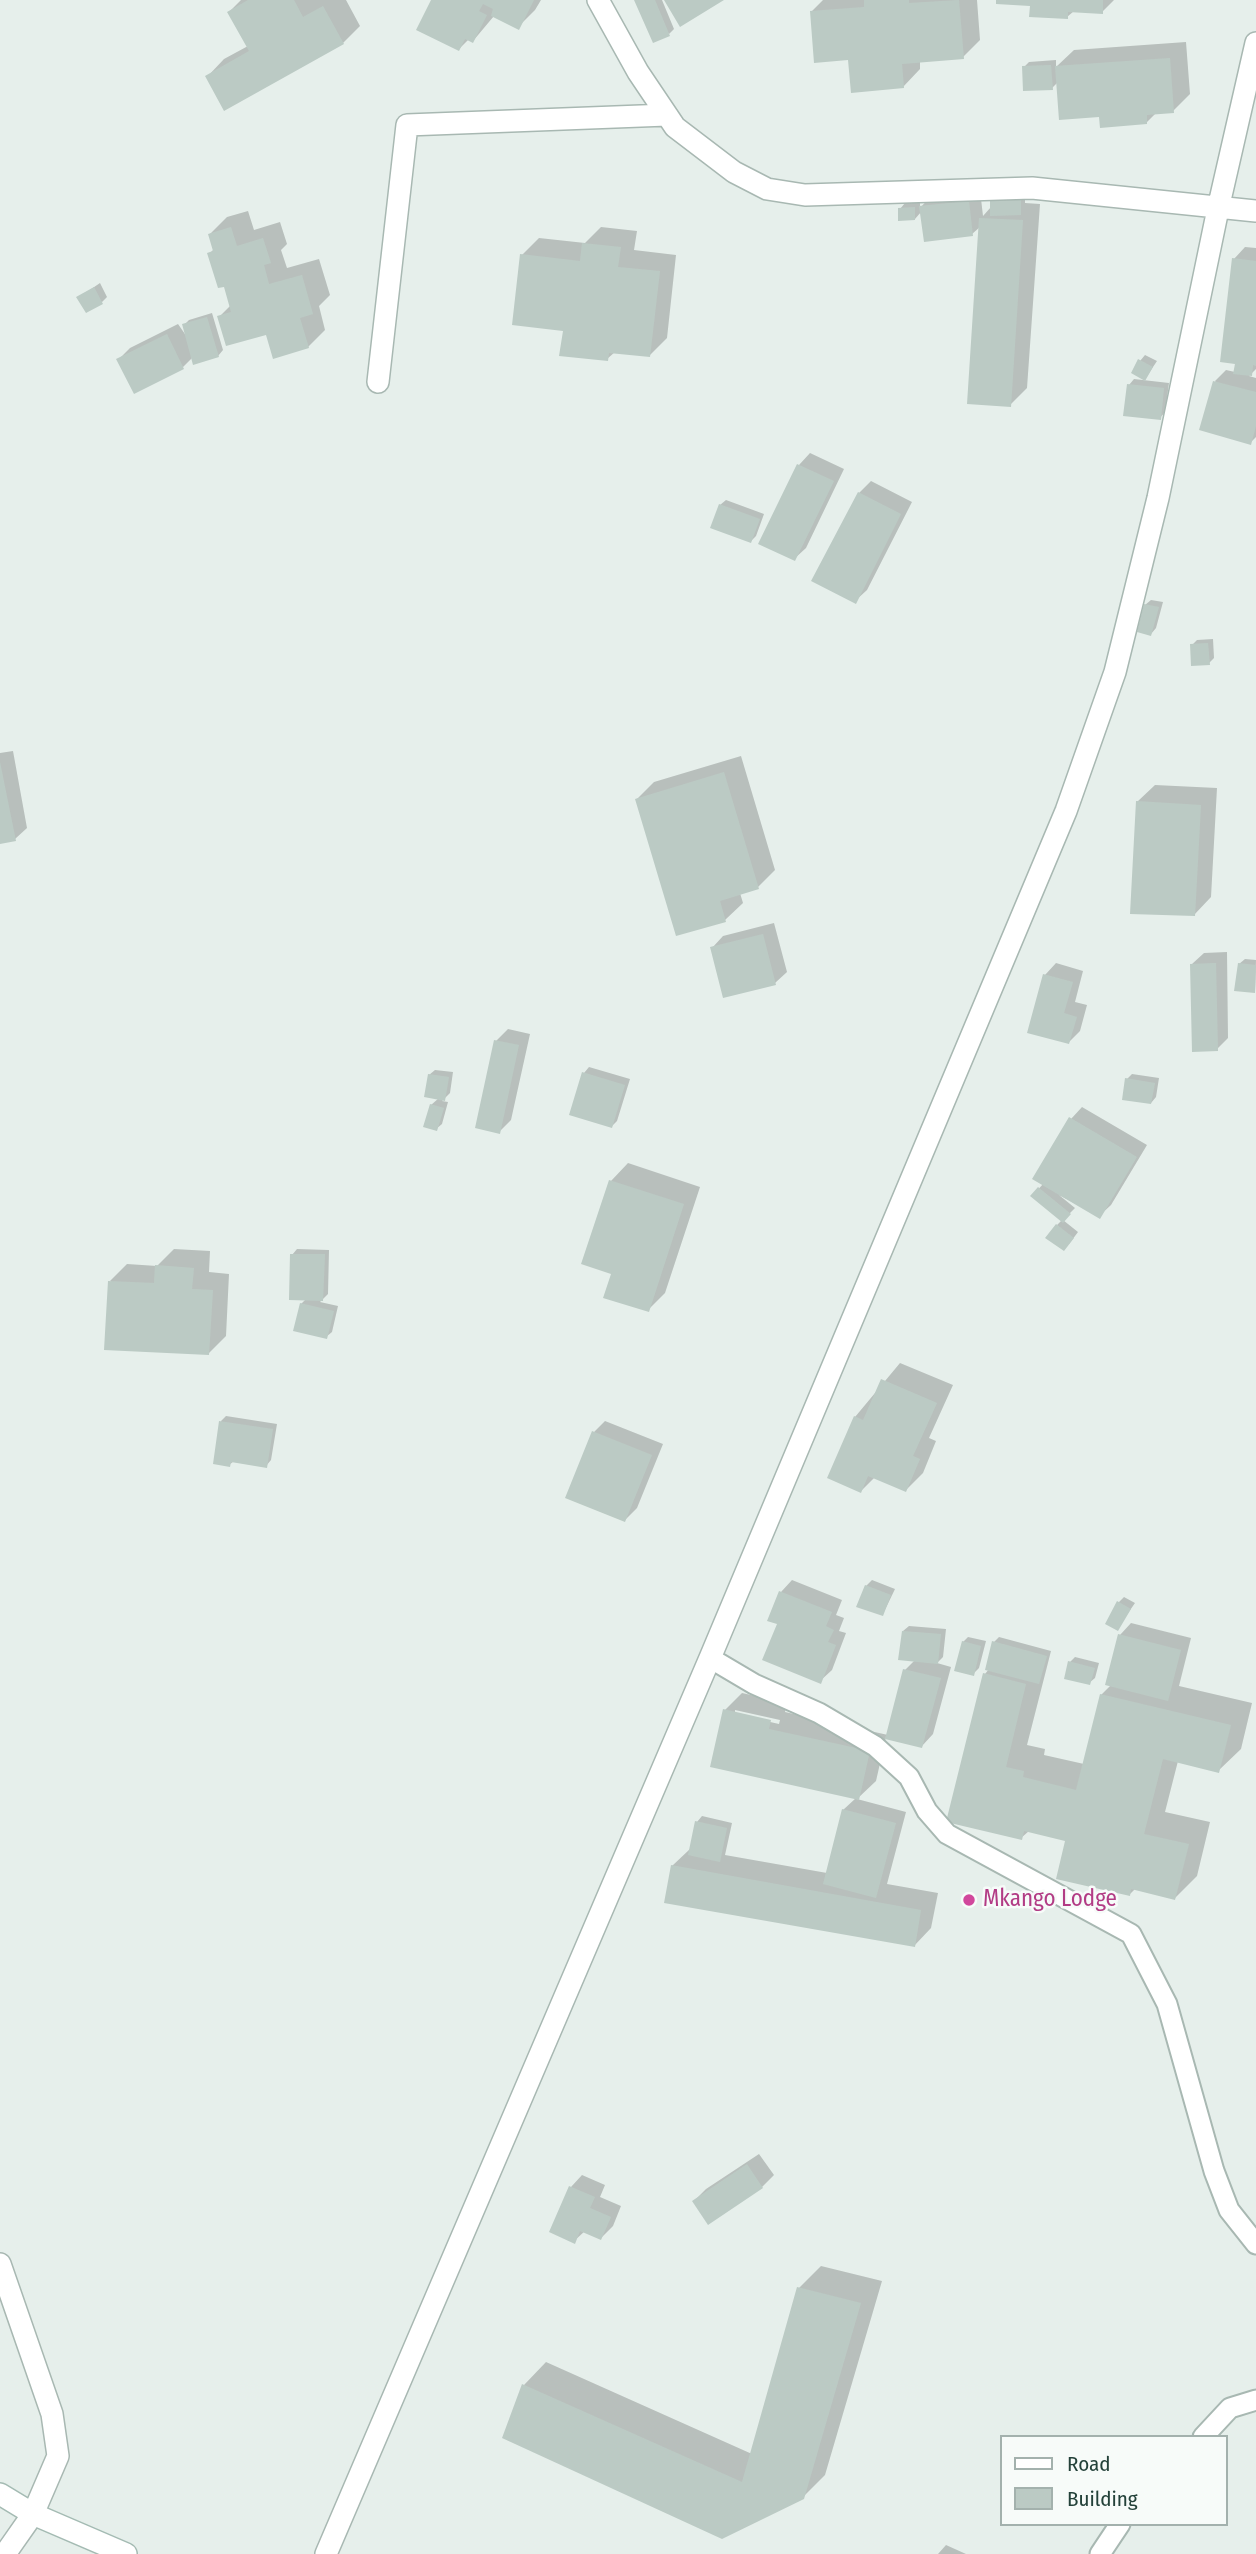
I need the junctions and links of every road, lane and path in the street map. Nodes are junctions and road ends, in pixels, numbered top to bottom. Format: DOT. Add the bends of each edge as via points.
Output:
graph roads {
  1 [pos="598,0"];
  2 [pos="1256,43"];
  3 [pos="667,115"];
  4 [pos="1217,209"];
  5 [pos="1256,211"];
  6 [pos="378,382"];
  7 [pos="710,1658"];
  8 [pos="1256,2244"];
  9 [pos="0,2264"];
  10 [pos="1256,2400"];
  11 [pos="1205,2435"];
  12 [pos="0,2494"];
  13 [pos="33,2514"];
  14 [pos="1120,2526"];
  15 [pos="5,2554"];
  16 [pos="126,2554"];
  17 [pos="326,2554"];
  18 [pos="1100,2554"];
  1 -- 3 [label="street"];
  2 -- 4 [label="street"];
  3 -- 4 [label="street" via="675,127 734,172 767,189 805,195 1032,188"];
  3 -- 6 [label="street" via="407,125"];
  4 -- 5 [label="street"];
  4 -- 7 [label="street" via="1158,498 1102,710 1066,811"];
  7 -- 8 [label="lane" via="875,1746 909,1777 927,1811 947,1835 1131,1934 1167,2004 1229,2210"];
  7 -- 17 [label="street"];
  9 -- 13 [label="street" via="52,2414 57,2445 58,2456"];
  10 -- 11 [label="lane" via="1230,2408"];
  12 -- 13 [label="street"];
  13 -- 15 [label="street"];
  13 -- 16 [label="street"];
  14 -- 18 [label="lane"];
}
